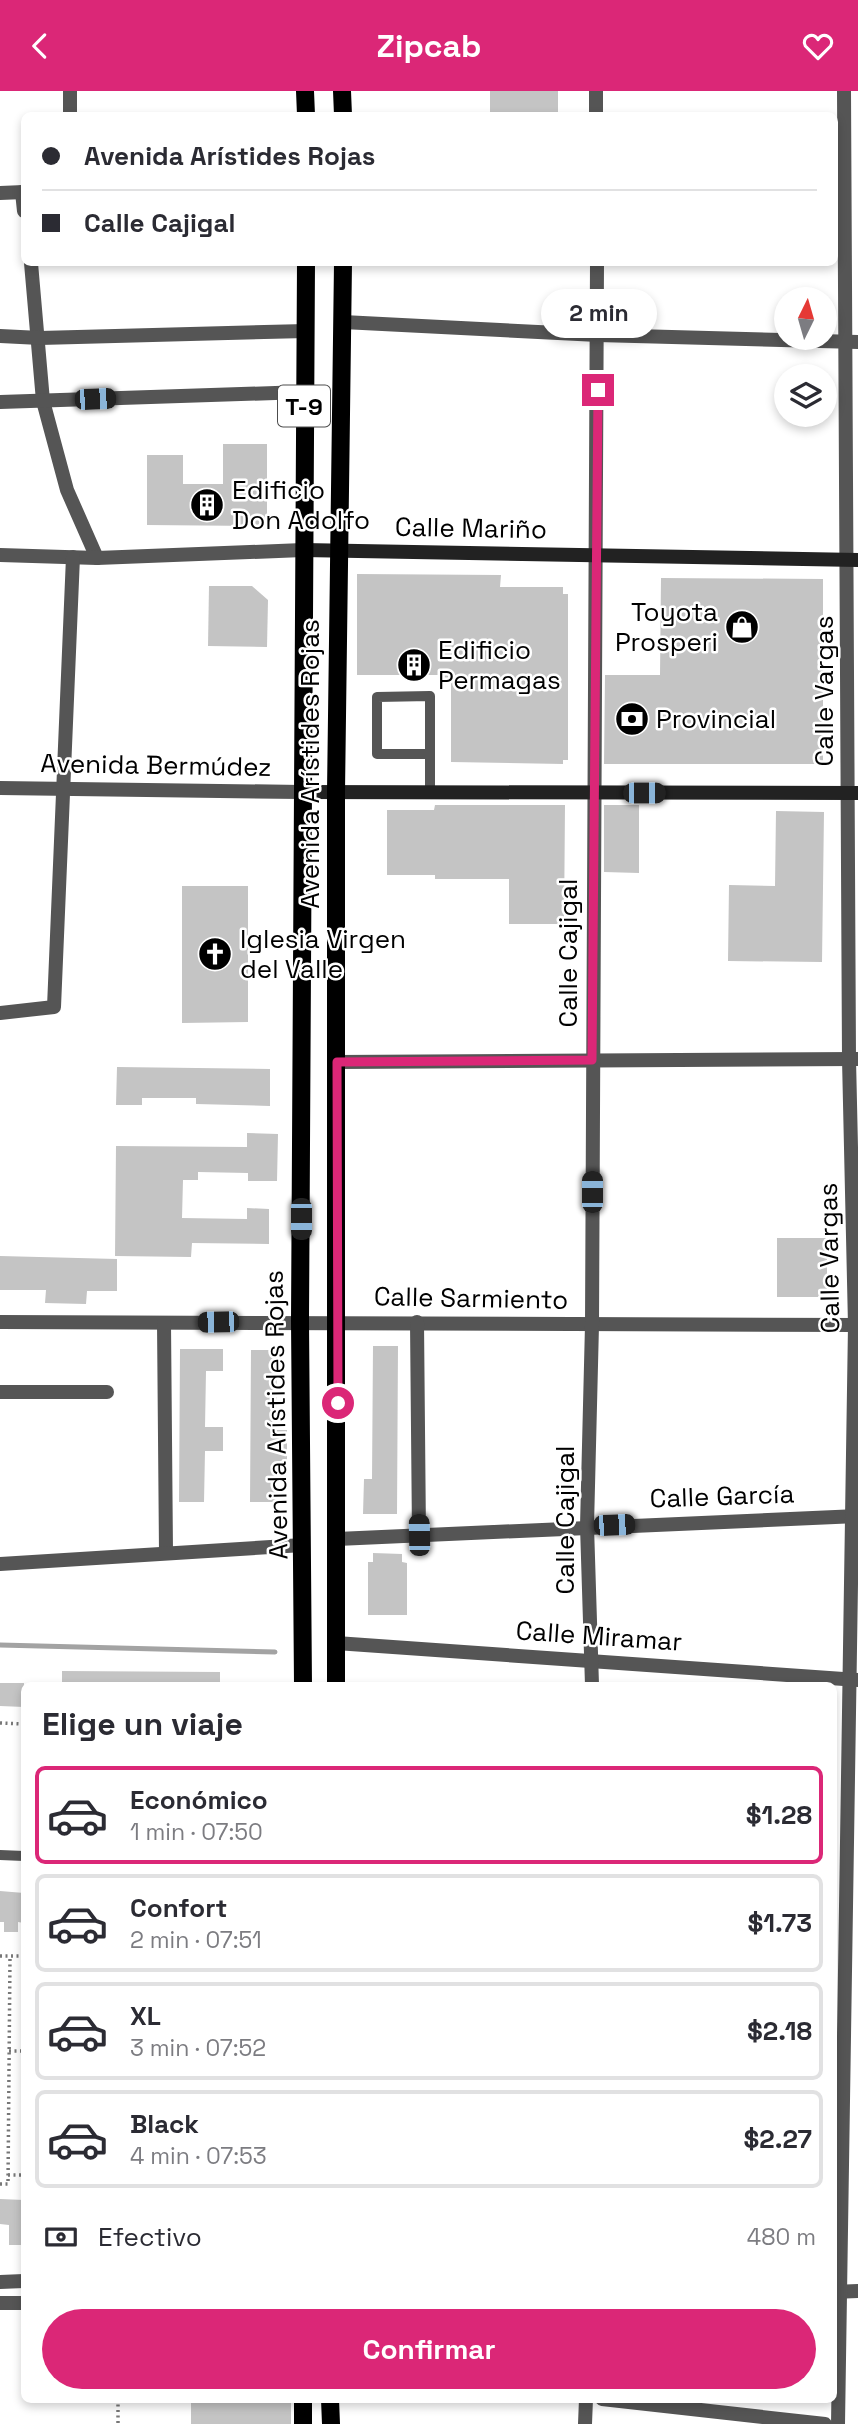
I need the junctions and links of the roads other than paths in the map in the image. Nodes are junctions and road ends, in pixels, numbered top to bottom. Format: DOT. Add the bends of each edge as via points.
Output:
graph roads {
  1 [pos="70,91"];
  2 [pos="305,91"];
  3 [pos="342,91"];
  4 [pos="596,91"];
  5 [pos="844,91"];
  6 [pos="70,112"];
  7 [pos="306,112"];
  8 [pos="342,112"];
  9 [pos="596,112"];
  10 [pos="21,192"];
  11 [pos="0,193"];
  12 [pos="31,266"];
  13 [pos="306,266"];
  14 [pos="344,266"];
  15 [pos="597,266"];
  16 [pos="342,322"];
  17 [pos="306,331"];
  18 [pos="598,335"];
  19 [pos="0,336"];
  20 [pos="40,338"];
  21 [pos="851,341"];
  22 [pos="304,392"];
  23 [pos="43,401"];
  24 [pos="0,403"];
  25 [pos="303,550"];
  26 [pos="337,550"];
  27 [pos="0,555"];
  28 [pos="598,555"];
  29 [pos="73,557"];
  30 [pos="97,558"];
  31 [pos="853,560"];
  32 [pos="430,754"];
  33 [pos="61,787"];
  34 [pos="0,788"];
  35 [pos="301,792"];
  36 [pos="336,792"];
  37 [pos="430,792"];
  38 [pos="593,793"];
  39 [pos="853,793"];
  40 [pos="0,1013"];
  41 [pos="854,1059"];
  42 [pos="592,1060"];
  43 [pos="337,1062"];
  44 [pos="300,1321"];
  45 [pos="338,1321"];
  46 [pos="0,1322"];
  47 [pos="417,1322"];
  48 [pos="164,1323"];
  49 [pos="592,1325"];
  50 [pos="856,1325"];
  51 [pos="0,1392"];
  52 [pos="107,1392"];
  53 [pos="855,1516"];
  54 [pos="587,1526"];
  55 [pos="419,1535"];
  56 [pos="337,1539"];
  57 [pos="303,1545"];
  58 [pos="166,1552"];
  59 [pos="0,1564"];
  60 [pos="336,1643"];
  61 [pos="593,1660"];
  62 [pos="854,1680"];
  63 [pos="303,1682"];
  64 [pos="336,1682"];
  65 [pos="592,1682"];
  66 [pos="0,1856"];
  67 [pos="21,1856"];
  68 [pos="853,1878"];
  69 [pos="21,2281"];
  70 [pos="0,2282"];
  71 [pos="858,2291"];
  72 [pos="837,2292"];
  73 [pos="0,2303"];
  74 [pos="21,2303"];
  75 [pos="303,2403"];
  76 [pos="330,2403"];
  77 [pos="586,2403"];
  78 [pos="637,2403"];
  79 [pos="303,2424"];
  80 [pos="331,2424"];
  81 [pos="585,2424"];
  82 [pos="825,2424"];
  83 [pos="838,2424"];
  1 -- 6 [label="street"];
  2 -- 7 [label="main road"];
  3 -- 8 [label="main road"];
  4 -- 9 [label="street"];
  5 -- 21 [label="street, Calle Vargas"];
  10 -- 11 [label="street"];
  12 -- 20 [label="street"];
  13 -- 17 [label="main road, Avenida Arístides Rojas / T-9"];
  14 -- 16 [label="main road, Avenida Arístides Rojas / T-9"];
  15 -- 18 [label="street, Calle Cajigal"];
  16 -- 18 [label="street"];
  16 -- 26 [label="main road, Avenida Arístides Rojas / T-9"];
  17 -- 20 [label="street"];
  17 -- 22 [label="main road, Avenida Arístides Rojas / T-9"];
  18 -- 21 [label="street"];
  18 -- 28 [label="street, Calle Cajigal"];
  19 -- 20 [label="street"];
  20 -- 23 [label="street"];
  21 -- 31 [label="street, Calle Vargas"];
  22 -- 23 [label="street"];
  22 -- 25 [label="main road, Avenida Arístides Rojas / T-9"];
  23 -- 24 [label="street"];
  23 -- 30 [label="street" via="67,490"];
  25 -- 26 [label="street, Calle Mariño"];
  25 -- 30 [label="street, Calle Mariño"];
  25 -- 35 [label="main road, Avenida Arístides Rojas / T-9"];
  26 -- 28 [label="street, Calle Mariño"];
  26 -- 36 [label="main road, Avenida Arístides Rojas / T-9"];
  27 -- 29 [label="street, Calle Mariño"];
  28 -- 31 [label="street, Calle Mariño"];
  28 -- 38 [label="street, Calle Cajigal"];
  29 -- 30 [label="street, Calle Mariño"];
  29 -- 33 [label="street"];
  31 -- 39 [label="street, Calle Vargas"];
  32 -- 32 [label="lane" via="430,697 377,697 377,754"];
  32 -- 37 [label="lane"];
  33 -- 34 [label="street, Avenida Bermúdez"];
  33 -- 35 [label="street, Avenida Bermúdez"];
  33 -- 40 [label="street" via="54,1007"];
  35 -- 36 [label="street, Avenida Bermúdez"];
  35 -- 44 [label="main road, Avenida Arístides Rojas / T-9"];
  36 -- 37 [label="street, Avenida Bermúdez"];
  36 -- 43 [label="main road, Avenida Arístides Rojas / T-9"];
  37 -- 38 [label="street, Avenida Bermúdez"];
  38 -- 39 [label="street, Avenida Bermúdez"];
  38 -- 42 [label="street, Calle Cajigal"];
  39 -- 41 [label="street, Calle Vargas"];
  41 -- 42 [label="street"];
  41 -- 50 [label="street, Calle Vargas"];
  42 -- 43 [label="street"];
  42 -- 49 [label="street, Calle Cajigal"];
  43 -- 45 [label="main road, Avenida Arístides Rojas / T-9"];
  44 -- 45 [label="street, Calle Sarmiento"];
  44 -- 48 [label="street, Calle Sarmiento"];
  44 -- 57 [label="main road, Avenida Arístides Rojas / T-9"];
  45 -- 47 [label="street, Calle Sarmiento"];
  45 -- 56 [label="main road, Avenida Arístides Rojas / T-9"];
  46 -- 48 [label="street, Calle Sarmiento"];
  47 -- 49 [label="street, Calle Sarmiento"];
  47 -- 55 [label="street"];
  48 -- 58 [label="street"];
  49 -- 50 [label="street, Calle Sarmiento"];
  49 -- 54 [label="street, Calle Cajigal"];
  50 -- 53 [label="street, Calle Vargas"];
  51 -- 52 [label="street"];
  53 -- 54 [label="street, Calle García"];
  53 -- 62 [label="street, Calle Vargas"];
  54 -- 55 [label="street, Calle García"];
  54 -- 61 [label="street, Calle Cajigal"];
  55 -- 56 [label="street, Calle García"];
  56 -- 60 [label="main road, Avenida Arístides Rojas / T-9"];
  57 -- 58 [label="street"];
  57 -- 63 [label="main road, Avenida Arístides Rojas / T-9"];
  58 -- 59 [label="street"];
  60 -- 61 [label="street, Calle Miramar"];
  60 -- 64 [label="main road, Avenida Arístides Rojas / T-9"];
  61 -- 62 [label="street, Calle Miramar"];
  61 -- 65 [label="street, Calle Cajigal"];
  62 -- 68 [label="street, Calle Vargas"];
  66 -- 67 [label="lane"];
  68 -- 72 [label="street, Calle Vargas"];
  69 -- 70 [label="street"];
  71 -- 72 [label="street"];
  72 -- 83 [label="street, Calle Vargas"];
  73 -- 74 [label="street"];
  75 -- 79 [label="main road"];
  76 -- 80 [label="main road"];
  77 -- 81 [label="street"];
  78 -- 82 [label="street"];
}
